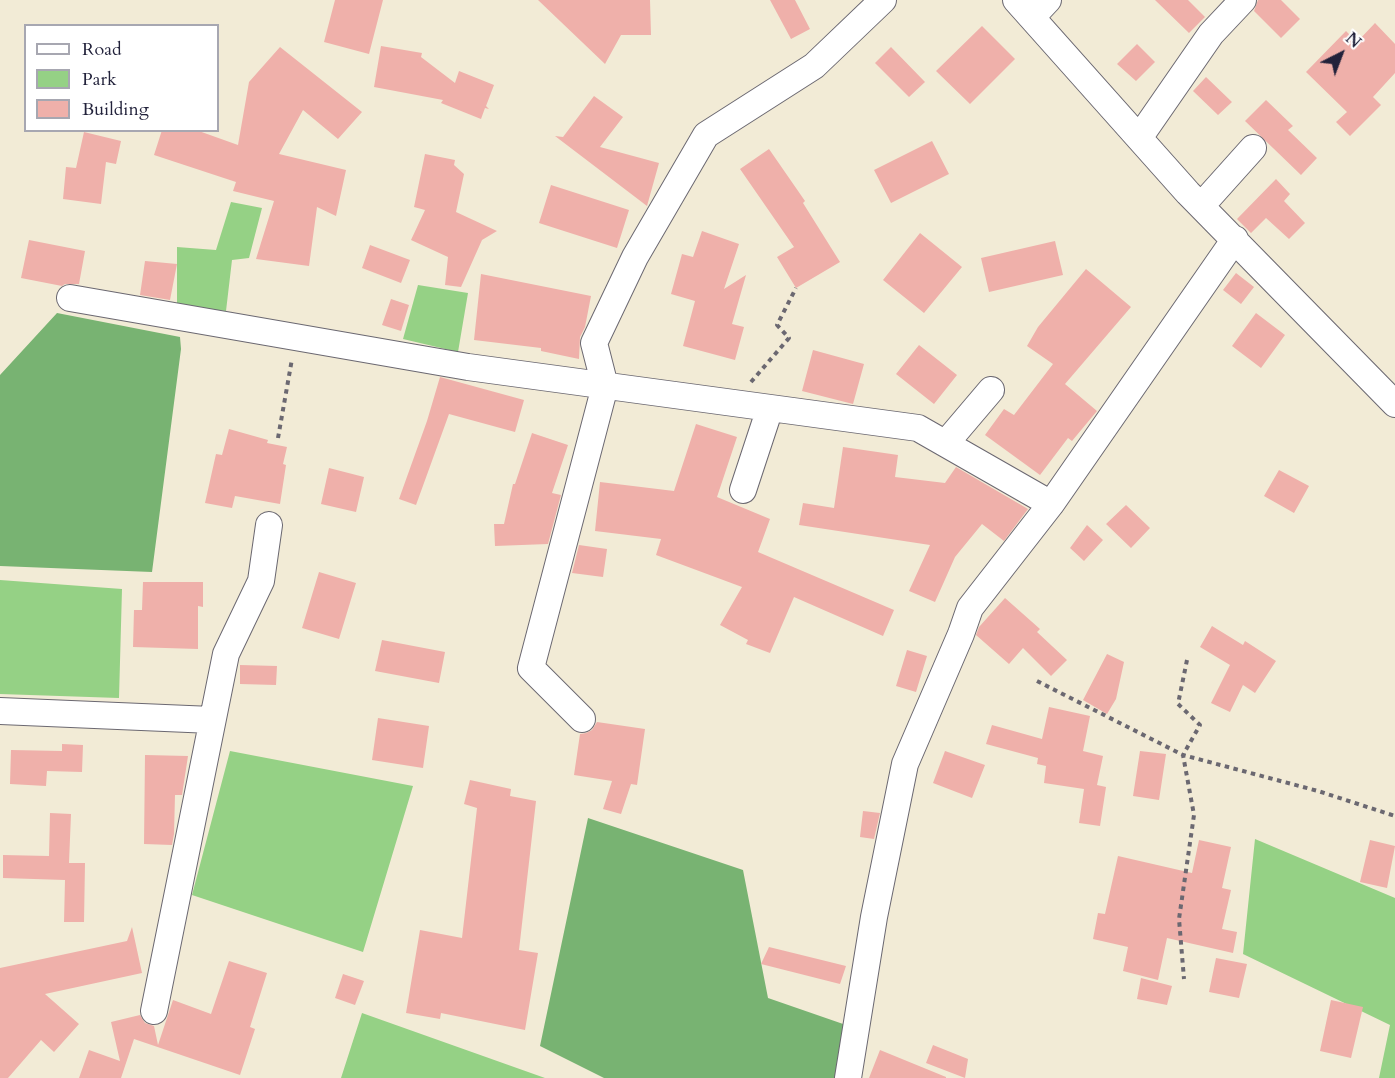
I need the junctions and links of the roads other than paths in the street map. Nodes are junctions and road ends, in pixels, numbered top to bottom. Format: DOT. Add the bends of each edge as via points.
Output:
graph roads {
  1 [pos="884,0"];
  2 [pos="1243,0"];
  3 [pos="1032,6"];
  4 [pos="1139,138"];
  5 [pos="1253,148"];
  6 [pos="1201,206"];
  7 [pos="1235,239"];
  8 [pos="70,298"];
  9 [pos="605,386"];
  10 [pos="991,390"];
  11 [pos="1395,404"];
  12 [pos="770,408"];
  13 [pos="946,443"];
  14 [pos="743,490"];
  15 [pos="1051,504"];
  16 [pos="269,525"];
  17 [pos="0,711"];
  18 [pos="582,719"];
  19 [pos="212,720"];
  20 [pos="154,1011"];
  21 [pos="848,1078"];
  1 -- 9 [label="street" via="814,66 706,135 635,257 594,343"];
  2 -- 4 [label="street" via="1211,34"];
  3 -- 4 [label="street"];
  4 -- 6 [label="street"];
  5 -- 6 [label="street"];
  6 -- 7 [label="street"];
  7 -- 11 [label="street"];
  7 -- 15 [label="street"];
  8 -- 9 [label="street" via="468,367"];
  9 -- 12 [label="street"];
  9 -- 18 [label="street" via="531,668"];
  10 -- 13 [label="street"];
  12 -- 13 [label="street" via="918,428"];
  12 -- 14 [label="street"];
  13 -- 15 [label="street"];
  15 -- 21 [label="street" via="970,608 905,764 874,917"];
  16 -- 19 [label="street" via="261,580 226,654"];
  17 -- 19 [label="street"];
  19 -- 20 [label="street"];
}
